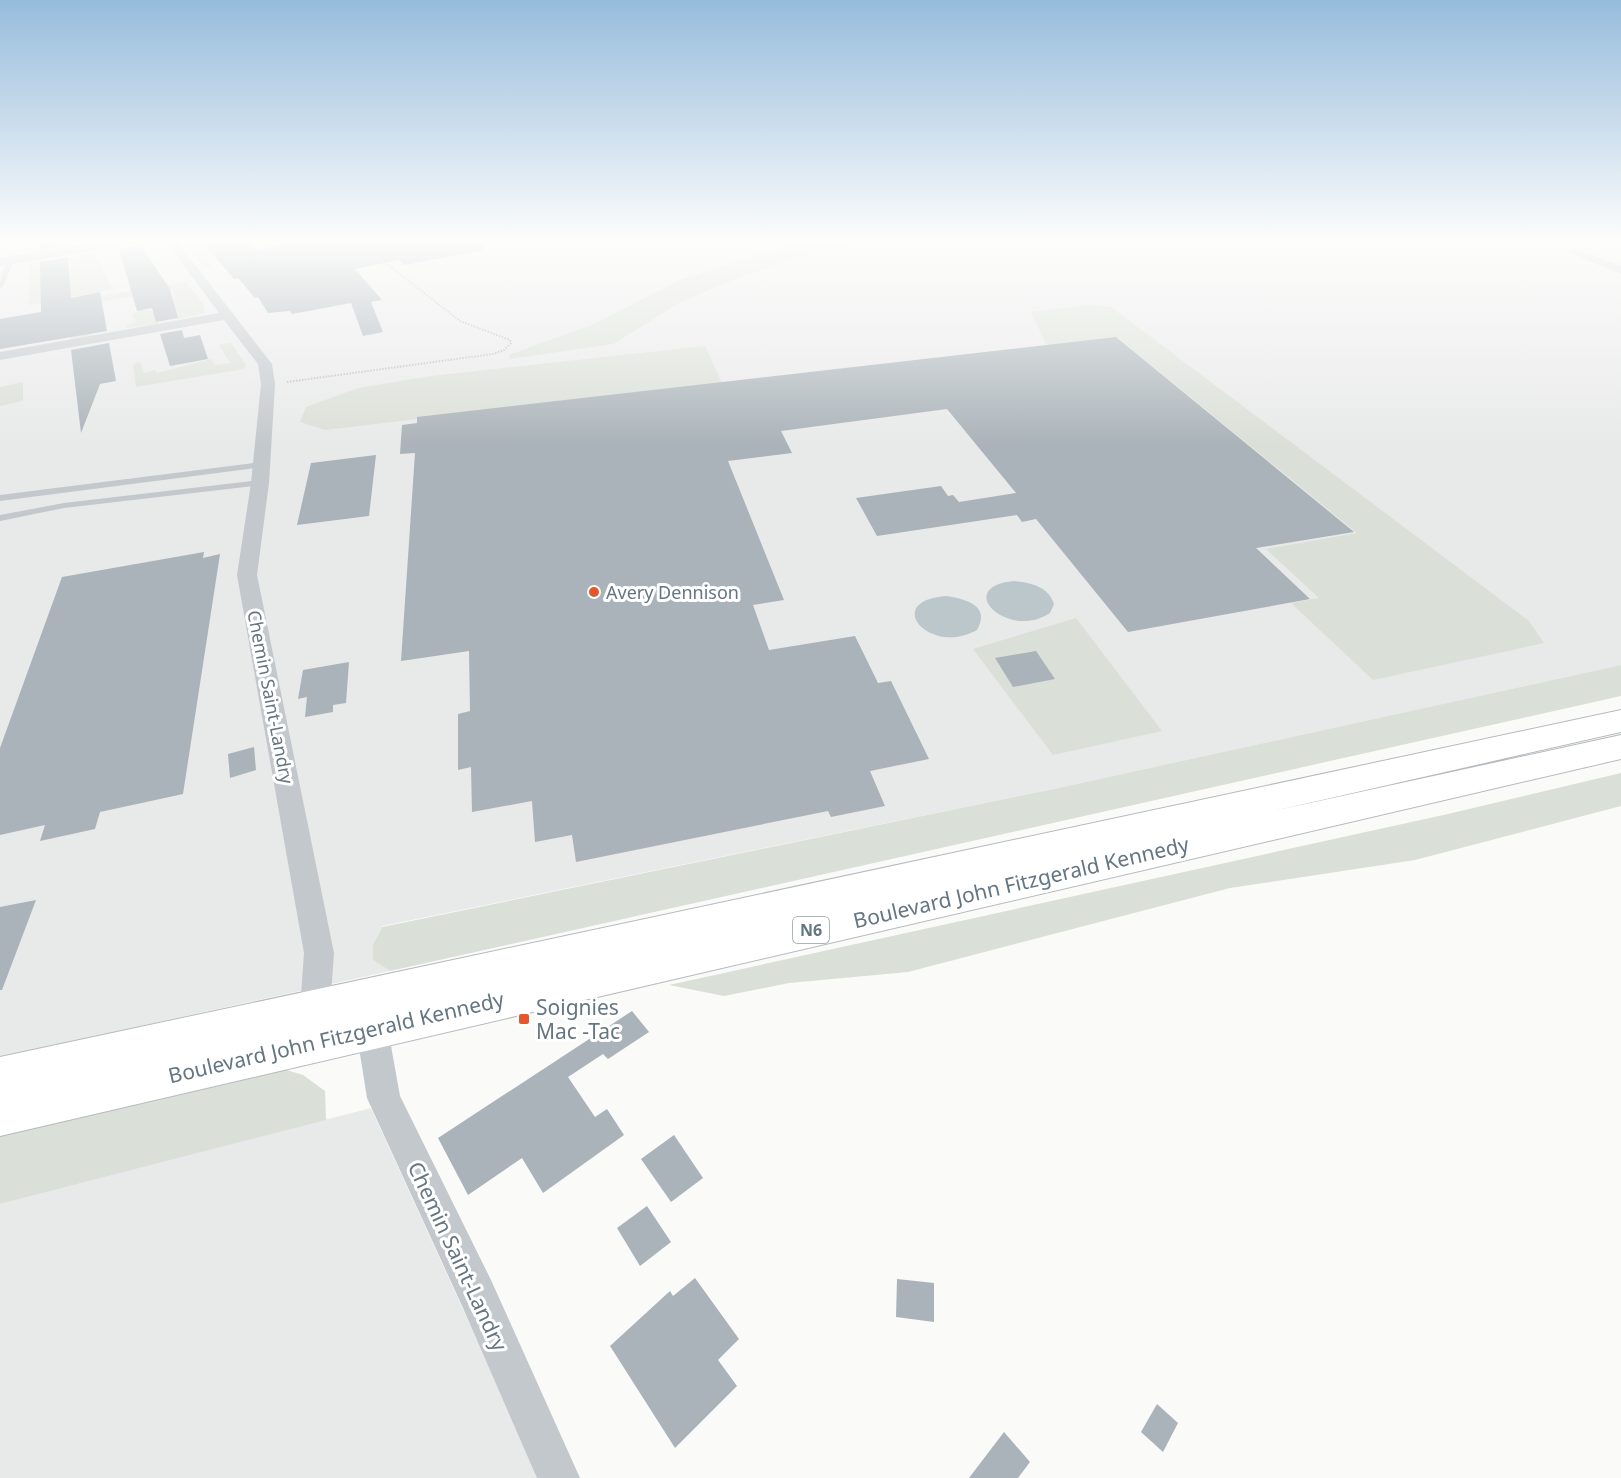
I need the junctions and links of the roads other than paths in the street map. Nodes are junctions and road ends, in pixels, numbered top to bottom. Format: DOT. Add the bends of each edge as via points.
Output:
graph roads {
  1 [pos="224,308"];
  2 [pos="229,315"];
  3 [pos="0,356"];
  4 [pos="260,474"];
  5 [pos="0,498"];
  6 [pos="0,518"];
  7 [pos="1621,721"];
  8 [pos="1621,747"];
  9 [pos="315,1009"];
  10 [pos="372,1029"];
  11 [pos="0,1079"];
  12 [pos="0,1113"];
  13 [pos="559,1478"];
  1 -- 2 [label="street"];
  2 -- 3 [label="street"];
  2 -- 4 [label="street, Chemin Saint-Landry" via="265,364 268,384"];
  4 -- 5 [label="lane"];
  4 -- 6 [label="lane" via="177,495 38,508"];
  4 -- 9 [label="street, Chemin Saint-Landry" via="247,575 319,953"];
  7 -- 9 [label="main road, Boulevard John Fitzgerald Kennedy / N6"];
  8 -- 10 [label="main road, Boulevard John Fitzgerald Kennedy / N6"];
  9 -- 11 [label="main road, Boulevard John Fitzgerald Kennedy / N6"];
  10 -- 12 [label="main road, Boulevard John Fitzgerald Kennedy / N6"];
  10 -- 13 [label="street, Chemin Saint-Landry" via="384,1098"];
}
